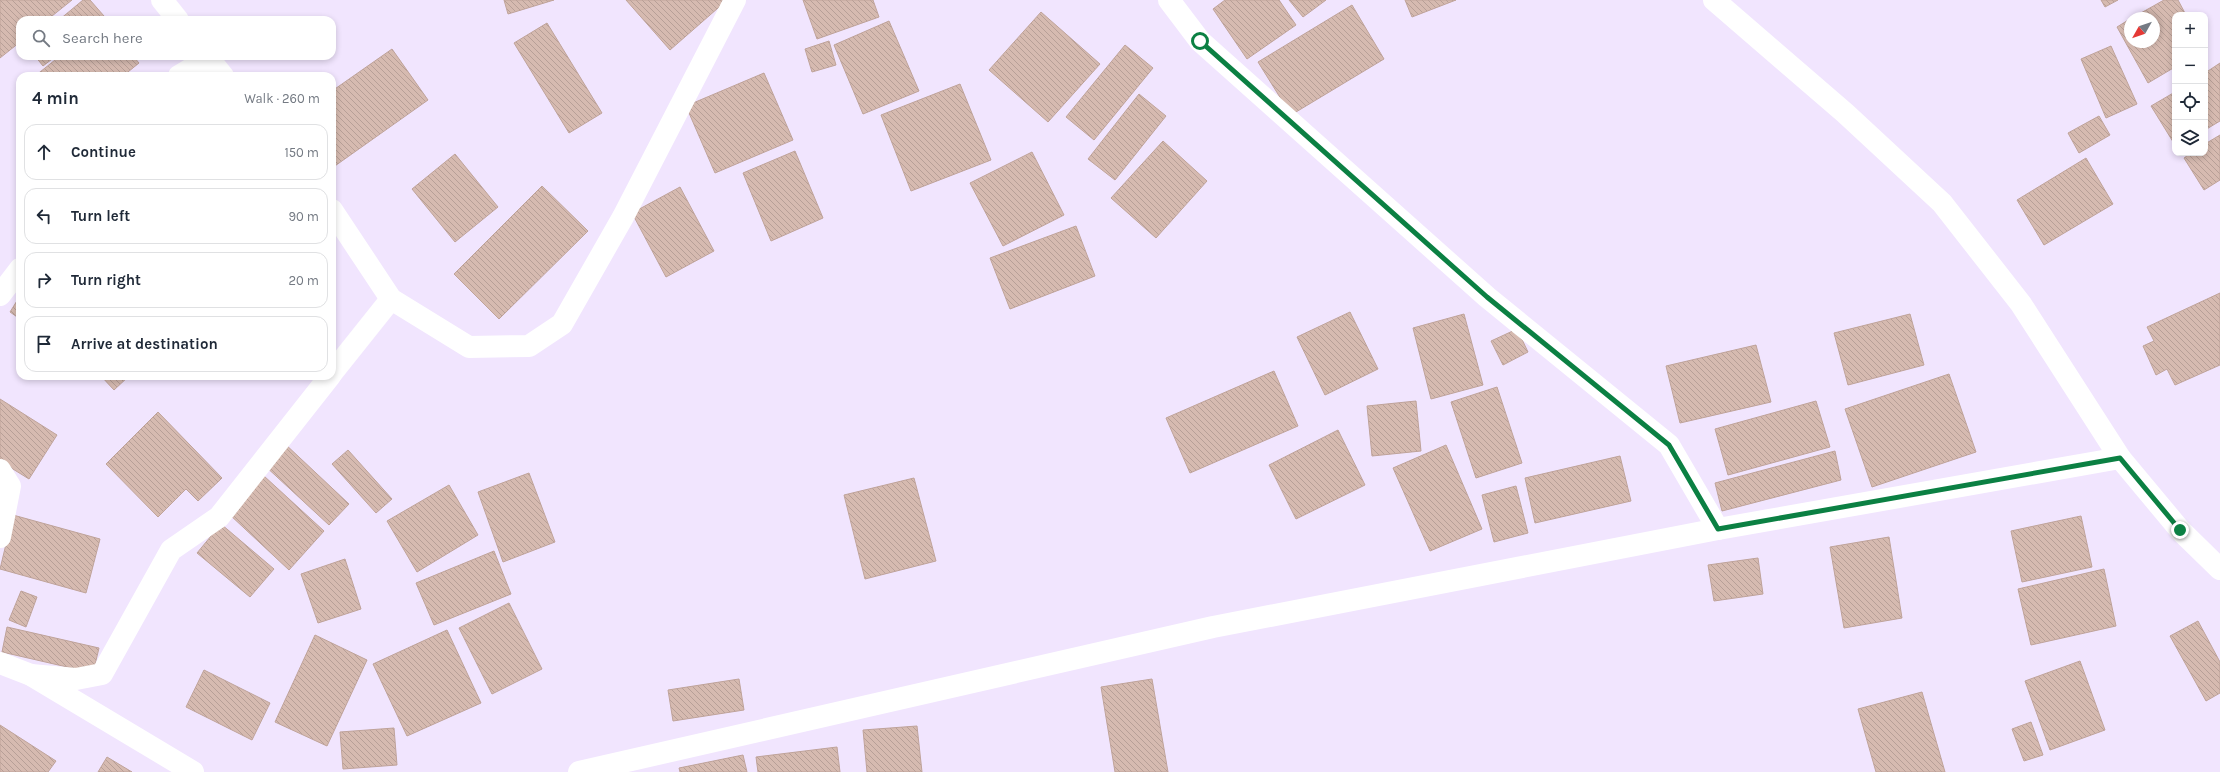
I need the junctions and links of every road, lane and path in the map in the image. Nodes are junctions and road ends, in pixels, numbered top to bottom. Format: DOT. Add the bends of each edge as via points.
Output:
graph roads {
  1 [pos="162,0"];
  2 [pos="735,0"];
  3 [pos="1169,0"];
  4 [pos="1714,0"];
  5 [pos="175,16"];
  6 [pos="203,60"];
  7 [pos="211,60"];
  8 [pos="185,72"];
  9 [pos="221,72"];
  10 [pos="336,216"];
  11 [pos="16,275"];
  12 [pos="0,294"];
  13 [pos="391,299"];
  14 [pos="336,368"];
  15 [pos="327,380"];
  16 [pos="2120,458"];
  17 [pos="0,470"];
  18 [pos="1718,529"];
  19 [pos="0,537"];
  20 [pos="2220,569"];
  21 [pos="0,664"];
  22 [pos="31,675"];
  23 [pos="193,772"];
  24 [pos="579,772"];
  1 -- 5 [label="street"];
  2 -- 13 [label="street" via="623,217 562,324 529,346 469,347"];
  3 -- 18 [label="street" via="1200,41 1476,286 1669,445"];
  4 -- 16 [label="street" via="1844,113 1942,203 2022,304"];
  6 -- 8 [label="street"];
  7 -- 9 [label="street"];
  10 -- 13 [label="street"];
  11 -- 12 [label="street"];
  13 -- 14 [label="street"];
  15 -- 22 [label="street" via="219,517 170,550 102,674 76,679"];
  16 -- 18 [label="street"];
  16 -- 20 [label="street" via="2180,530"];
  17 -- 19 [label="street" via="10,486"];
  18 -- 24 [label="street" via="1213,627"];
  21 -- 22 [label="street"];
  22 -- 23 [label="street"];
}
